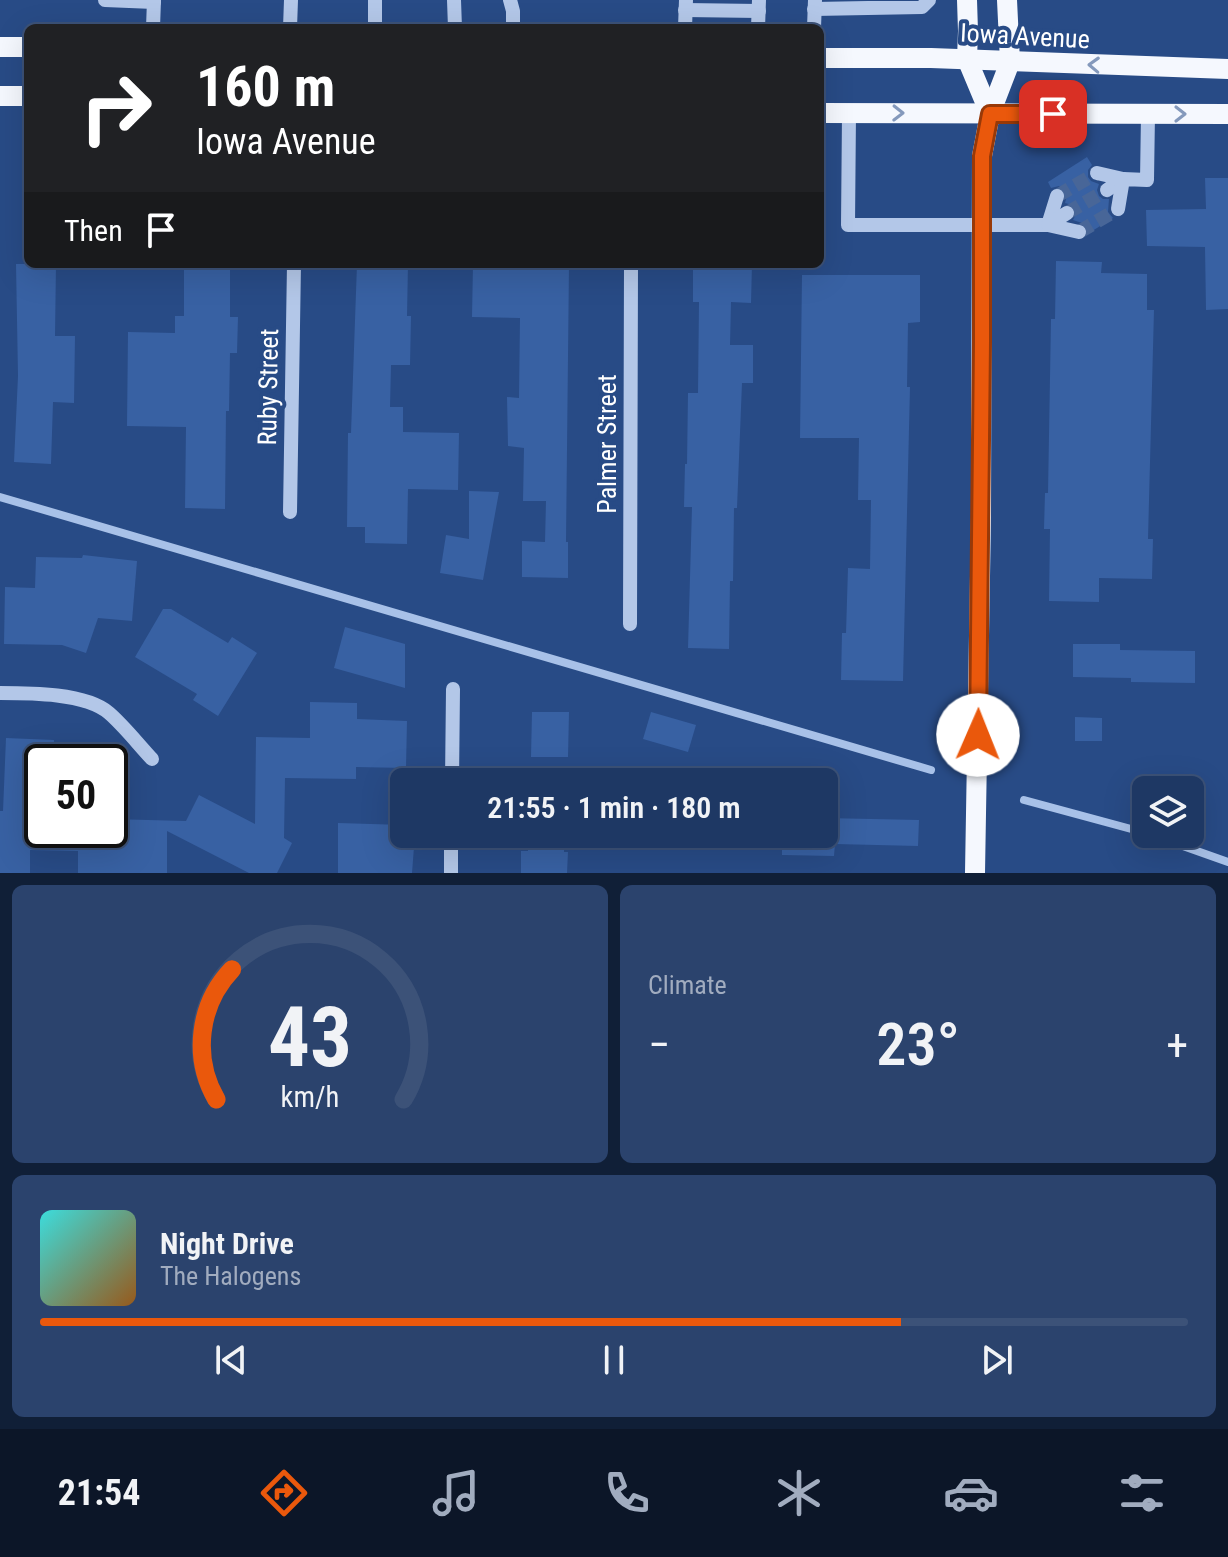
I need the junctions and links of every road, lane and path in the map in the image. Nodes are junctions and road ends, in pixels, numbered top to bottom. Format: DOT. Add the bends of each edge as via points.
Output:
graph roads {
  1 [pos="105,0"];
  2 [pos="291,0"];
  3 [pos="375,0"];
  4 [pos="454,0"];
  5 [pos="510,0"];
  6 [pos="929,0"];
  7 [pos="967,0"];
  8 [pos="1007,0"];
  9 [pos="154,1"];
  10 [pos="686,5"];
  11 [pos="814,5"];
  12 [pos="759,6"];
  13 [pos="153,24"];
  14 [pos="290,24"];
  15 [pos="375,24"];
  16 [pos="455,24"];
  17 [pos="513,24"];
  18 [pos="0,47"];
  19 [pos="24,47"];
  20 [pos="824,58"];
  21 [pos="967,59"];
  22 [pos="1010,62"];
  23 [pos="1228,69"];
  24 [pos="0,96"];
  25 [pos="24,96"];
  26 [pos="824,113"];
  27 [pos="849,113"];
  28 [pos="990,114"];
  29 [pos="1148,114"];
  30 [pos="1228,114"];
  31 [pos="1097,173"];
  32 [pos="1123,179"];
  33 [pos="1107,190"];
  34 [pos="1057,196"];
  35 [pos="1118,209"];
  36 [pos="1067,213"];
  37 [pos="1048,225"];
  38 [pos="982,226"];
  39 [pos="1079,232"];
  40 [pos="294,268"];
  41 [pos="631,268"];
  42 [pos="290,512"];
  43 [pos="630,624"];
  44 [pos="453,689"];
  45 [pos="0,693"];
  46 [pos="152,759"];
  47 [pos="452,768"];
  48 [pos="451,848"];
  49 [pos="451,873"];
  50 [pos="975,873"];
  1 -- 9 [label="street"];
  2 -- 14 [label="street"];
  3 -- 15 [label="street"];
  4 -- 16 [label="street"];
  5 -- 17 [label="street"];
  6 -- 11 [label="street" via="922,7"];
  7 -- 21 [label="main road"];
  8 -- 22 [label="main road"];
  9 -- 13 [label="street"];
  10 -- 12 [label="street"];
  18 -- 19 [label="main road"];
  20 -- 21 [label="main road, Iowa Avenue"];
  21 -- 22 [label="main road, Iowa Avenue"];
  21 -- 28 [label="main road"];
  23 -- 22 [label="main road, Iowa Avenue, one-way"];
  22 -- 28 [label="main road"];
  24 -- 25 [label="main road"];
  26 -- 27 [label="main road"];
  27 -- 28 [label="main road, one-way"];
  27 -- 38 [label="street" via="848,225"];
  28 -- 29 [label="main road"];
  28 -- 38 [label="main road" via="982,156"];
  29 -- 30 [label="main road, one-way"];
  29 -- 32 [label="street" via="1147,180"];
  31 -- 32 [label="street"];
  32 -- 33 [label="street"];
  32 -- 35 [label="street"];
  34 -- 37 [label="street"];
  36 -- 37 [label="street"];
  37 -- 38 [label="street"];
  37 -- 39 [label="street"];
  38 -- 50 [label="main road"];
  40 -- 42 [label="street, Ruby Street"];
  41 -- 43 [label="street, Palmer Street"];
  44 -- 47 [label="street"];
  45 -- 46 [label="street" via="75,698 107,711"];
  48 -- 49 [label="street"];
}
